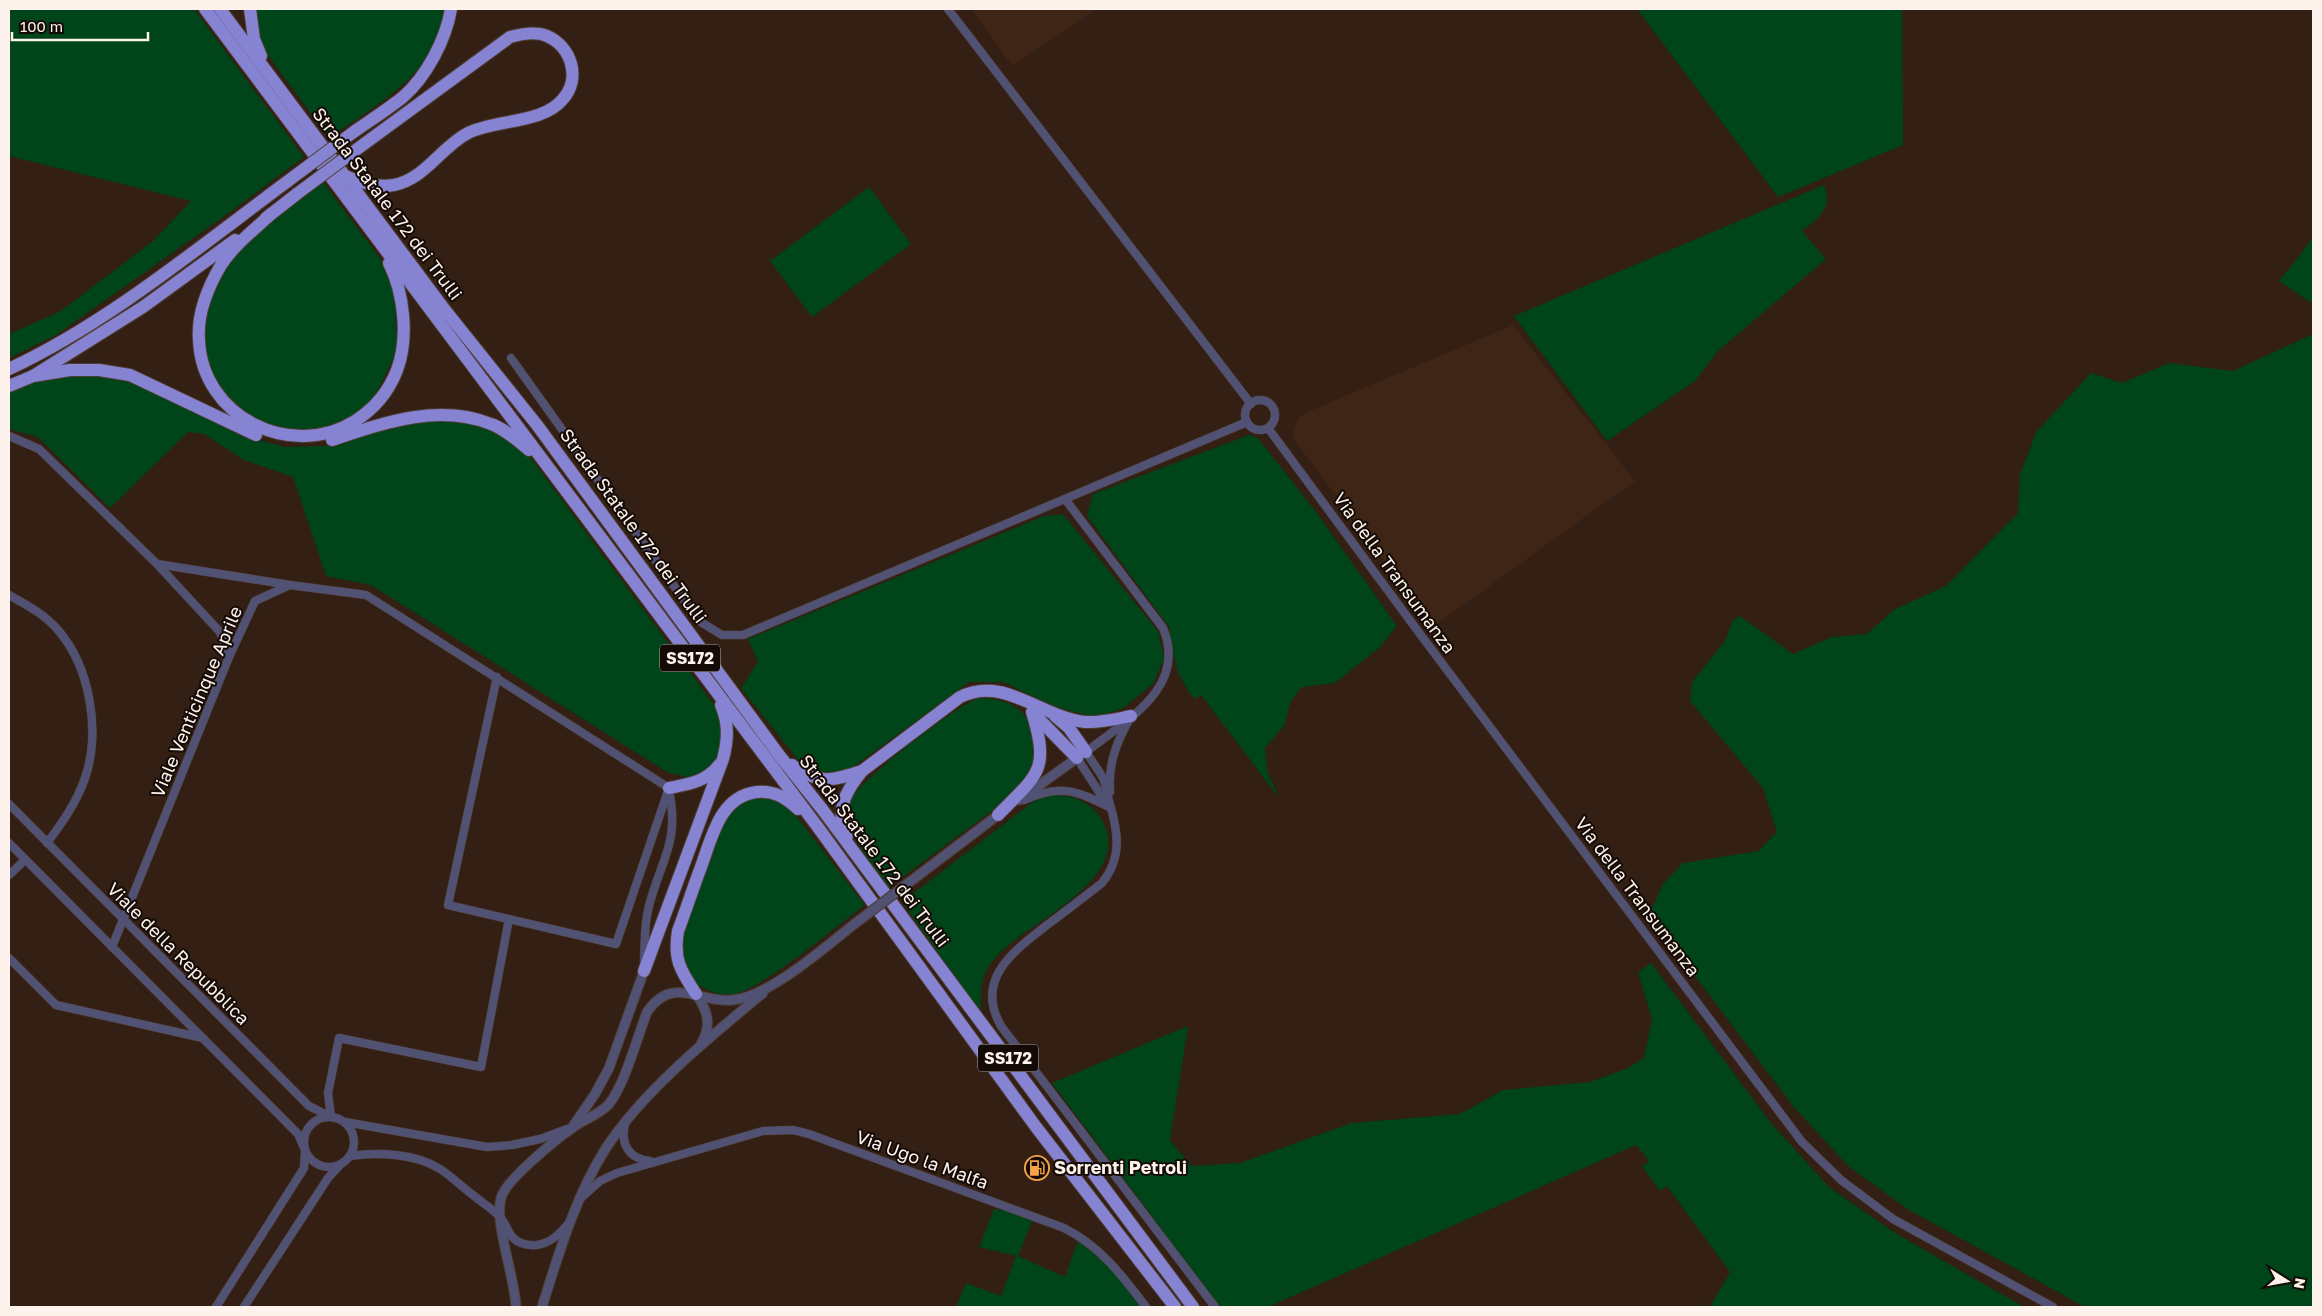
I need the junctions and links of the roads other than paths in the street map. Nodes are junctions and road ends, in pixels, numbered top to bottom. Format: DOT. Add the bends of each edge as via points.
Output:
graph roads {
  1 [pos="205,9"];
  2 [pos="220,9"];
  3 [pos="250,9"];
  4 [pos="451,9"];
  5 [pos="948,9"];
  6 [pos="280,89"];
  7 [pos="343,175"];
  8 [pos="272,214"];
  9 [pos="375,236"];
  10 [pos="511,358"];
  11 [pos="9,369"];
  12 [pos="33,376"];
  13 [pos="9,386"];
  14 [pos="1251,404"];
  15 [pos="1246,422"];
  16 [pos="1268,428"];
  17 [pos="9,436"];
  18 [pos="543,462"];
  19 [pos="1065,499"];
  20 [pos="157,564"];
  21 [pos="290,585"];
  22 [pos="9,595"];
  23 [pos="229,657"];
  24 [pos="497,677"];
  25 [pos="715,692"];
  26 [pos="1020,699"];
  27 [pos="1032,712"];
  28 [pos="1053,714"];
  29 [pos="1131,716"];
  30 [pos="779,755"];
  31 [pos="1081,755"];
  32 [pos="723,759"];
  33 [pos="862,771"];
  34 [pos="669,788"];
  35 [pos="9,804"];
  36 [pos="1011,805"];
  37 [pos="1111,808"];
  38 [pos="998,815"];
  39 [pos="817,826"];
  40 [pos="9,843"];
  41 [pos="47,843"];
  42 [pos="854,852"];
  43 [pos="25,860"];
  44 [pos="9,876"];
  45 [pos="123,920"];
  46 [pos="509,920"];
  47 [pos="112,947"];
  48 [pos="9,958"];
  49 [pos="644,971"];
  50 [pos="775,984"];
  51 [pos="696,994"];
  52 [pos="203,1038"];
  53 [pos="693,1053"];
  54 [pos="331,1117"];
  55 [pos="345,1122"];
  56 [pos="625,1124"];
  57 [pos="572,1128"];
  58 [pos="306,1150"];
  59 [pos="350,1156"];
  60 [pos="657,1160"];
  61 [pos="341,1164"];
  62 [pos="580,1200"];
  63 [pos="500,1217"];
  64 [pos="570,1222"];
  65 [pos="216,1307"];
  66 [pos="244,1307"];
  67 [pos="516,1307"];
  68 [pos="542,1307"];
  69 [pos="1146,1307"];
  70 [pos="1175,1307"];
  71 [pos="1193,1307"];
  72 [pos="1215,1307"];
  73 [pos="2053,1307"];
  1 -- 9 [label="highway, Strada Statale 172 dei Trulli / SS172"];
  2 -- 6 [label="highway, Strada Statale 172 dei Trulli / SS172"];
  3 -- 6 [label="highway" via="254,39"];
  4 -- 11 [label="highway, bridge" via="446,31 436,52 404,96 122,301 81,329"];
  5 -- 14 [label="street"];
  6 -- 7 [label="highway, Strada Statale 172 dei Trulli / SS172"];
  7 -- 8 [label="highway, bridge" via="380,186 412,179 452,143 470,132 551,110 564,99 572,83 572,65 563,48 547,36 525,33 510,37"];
  7 -- 30 [label="highway, Strada Statale 172 dei Trulli / SS172" via="537,425"];
  8 -- 9 [label="highway" via="234,249 212,281 200,319 198,340 204,369 226,405 255,427 279,435 321,435 349,425 375,405 394,378 403,346 400,299 392,269"];
  8 -- 12 [label="highway" via="143,307"];
  9 -- 18 [label="highway, Strada Statale 172 dei Trulli / SS172"];
  10 -- 19 [label="street" via="699,621 722,635 743,635"];
  12 -- 13 [label="highway"];
  12 -- 18 [label="highway" via="70,370 130,375 258,436 290,445 324,442 391,421 427,414 460,416 492,424"];
  14 -- 15 [label="street" via="1246,412"];
  14 -- 16 [label="street" via="1262,400 1272,406 1275,418"];
  15 -- 16 [label="street" via="1256,430"];
  15 -- 19 [label="street"];
  16 -- 73 [label="street, Via della Transumanza" via="1802,1142 1841,1180 1893,1219"];
  17 -- 20 [label="street" via="39,449"];
  18 -- 25 [label="highway, Strada Statale 172 dei Trulli / SS172"];
  19 -- 29 [label="street" via="1155,617 1168,640 1171,653 1163,682"];
  20 -- 21 [label="street"];
  20 -- 23 [label="street" via="220,632"];
  21 -- 23 [label="street, Viale Venticinque Aprile" via="255,601"];
  21 -- 24 [label="street" via="366,595"];
  22 -- 41 [label="street" via="43,616 58,630 74,653 88,695 92,735 86,777 66,817"];
  23 -- 45 [label="street, Viale Venticinque Aprile"];
  24 -- 34 [label="street"];
  24 -- 46 [label="street" via="448,905"];
  25 -- 32 [label="highway" via="727,724"];
  25 -- 39 [label="highway, Strada Statale 172 dei Trulli / SS172"];
  26 -- 27 [label="highway"];
  26 -- 28 [label="highway"];
  26 -- 33 [label="highway" via="997,690 970,692"];
  27 -- 31 [label="highway"];
  27 -- 38 [label="highway" via="1042,751 1037,771"];
  28 -- 29 [label="highway" via="1085,722"];
  28 -- 31 [label="highway" via="1069,728"];
  29 -- 31 [label="street"];
  29 -- 37 [label="street" via="1120,736 1111,765"];
  30 -- 33 [label="highway" via="803,773 824,780"];
  30 -- 42 [label="highway, Strada Statale 172 dei Trulli / SS172"];
  31 -- 36 [label="street"];
  31 -- 37 [label="street" via="1103,779"];
  32 -- 34 [label="highway" via="704,780"];
  32 -- 49 [label="highway"];
  33 -- 42 [label="highway" via="846,794 840,814"];
  34 -- 46 [label="street" via="616,944"];
  34 -- 49 [label="street" via="673,823 670,848 645,923"];
  35 -- 41 [label="street, Viale della Repubblica"];
  36 -- 37 [label="street" via="1058,789 1078,792"];
  36 -- 38 [label="street"];
  37 -- 72 [label="street" via="1118,848 1109,874 1102,883 1016,948 996,975 992,1006 1001,1026"];
  38 -- 50 [label="street, bridge"];
  39 -- 51 [label="highway" via="787,799 770,792 742,796 723,813 690,896 675,947 680,970"];
  39 -- 70 [label="highway, Strada Statale 172 dei Trulli / SS172" via="1036,1127"];
  40 -- 43 [label="street"];
  41 -- 45 [label="street, Viale della Repubblica"];
  42 -- 71 [label="highway, Strada Statale 172 dei Trulli / SS172"];
  43 -- 44 [label="street"];
  43 -- 47 [label="street"];
  45 -- 47 [label="street, Viale Venticinque Aprile"];
  45 -- 54 [label="street, Viale della Repubblica" via="309,1106"];
  46 -- 54 [label="street" via="481,1067 338,1038 328,1093"];
  47 -- 52 [label="street"];
  48 -- 52 [label="street" via="56,1005"];
  49 -- 57 [label="street" via="609,1068"];
  50 -- 51 [label="street" via="734,1000"];
  50 -- 53 [label="street"];
  51 -- 53 [label="street" via="707,1013 708,1027"];
  51 -- 57 [label="street" via="670,993 652,1004 610,1102 600,1113"];
  52 -- 58 [label="street" via="298,1134"];
  53 -- 56 [label="street"];
  54 -- 55 [label="street"];
  54 -- 58 [label="street" via="310,1126 306,1134"];
  55 -- 57 [label="street" via="487,1147 531,1141"];
  55 -- 59 [label="street" via="353,1135"];
  56 -- 60 [label="street, Via Ugo la Malfa" via="623,1137 629,1152 643,1160"];
  56 -- 62 [label="street" via="606,1149"];
  57 -- 63 [label="street" via="506,1186 500,1198"];
  58 -- 61 [label="street" via="316,1163 332,1167"];
  58 -- 65 [label="street" via="304,1168"];
  59 -- 61 [label="street"];
  59 -- 63 [label="street" via="374,1153 430,1164"];
  60 -- 62 [label="street, Via Ugo la Malfa" via="607,1176"];
  60 -- 69 [label="street, Via Ugo la Malfa" via="762,1131 793,1130 809,1134 1064,1228 1083,1238 1118,1270"];
  61 -- 66 [label="street" via="328,1178"];
  62 -- 64 [label="street"];
  63 -- 64 [label="street" via="513,1239 529,1245 554,1239"];
  63 -- 67 [label="street"];
  64 -- 68 [label="street"];
}
